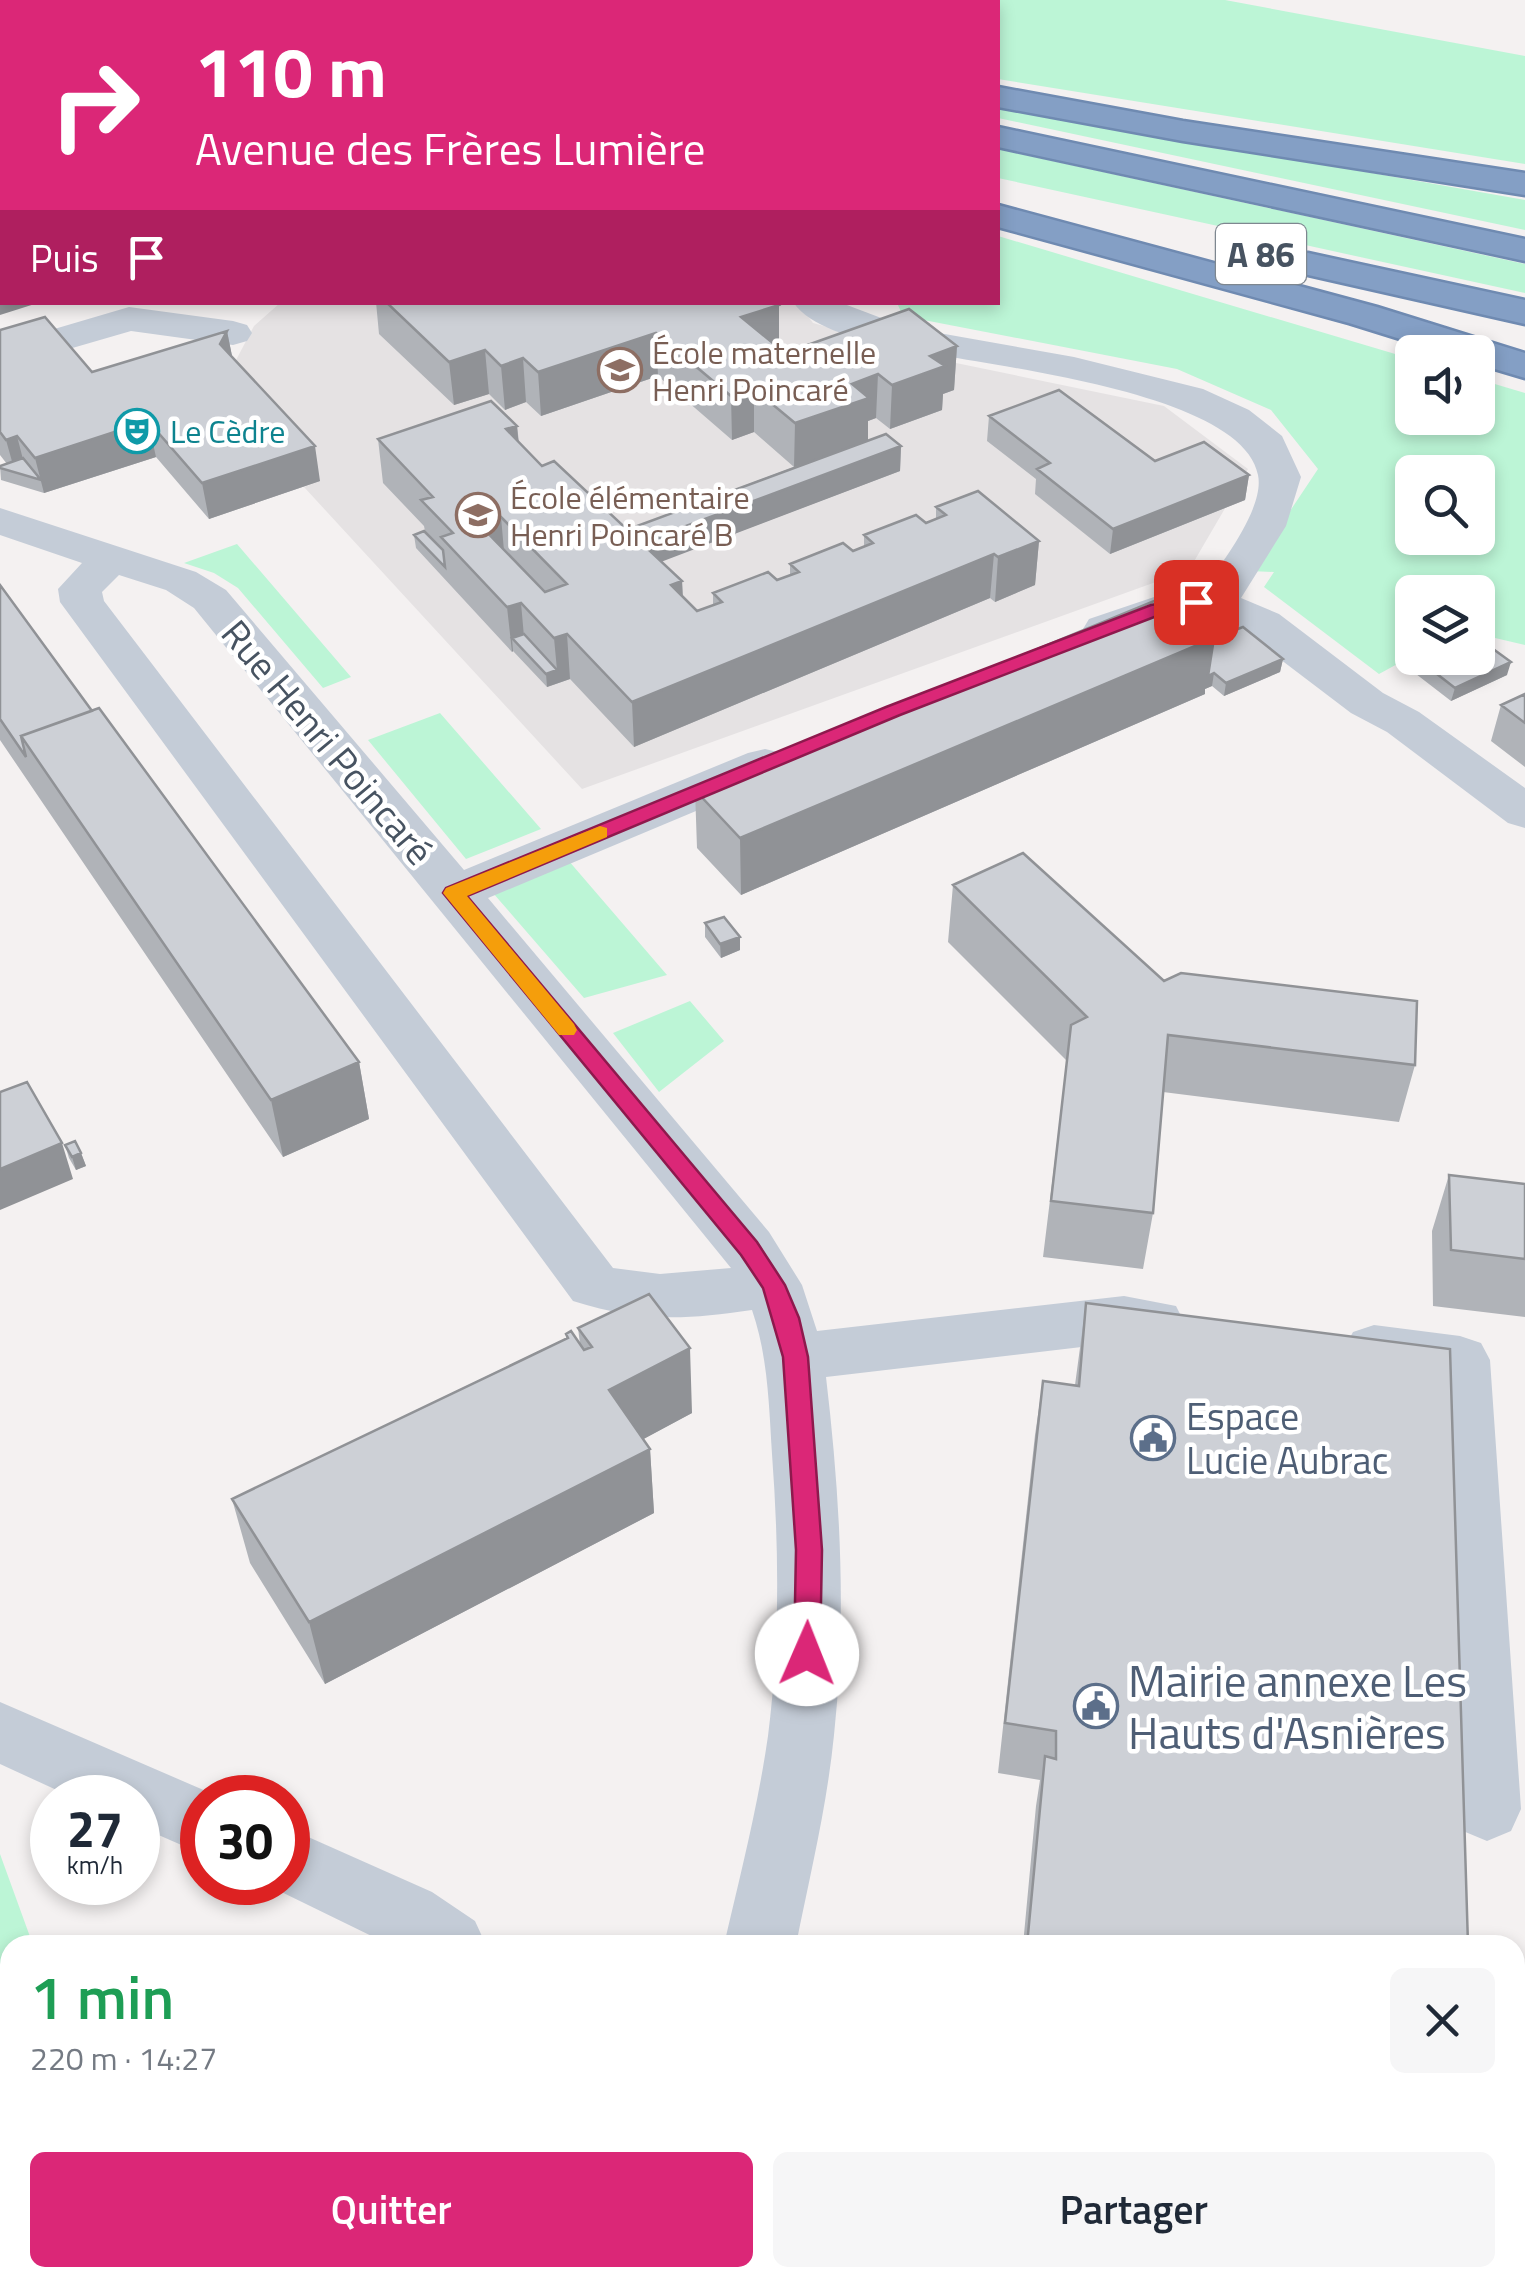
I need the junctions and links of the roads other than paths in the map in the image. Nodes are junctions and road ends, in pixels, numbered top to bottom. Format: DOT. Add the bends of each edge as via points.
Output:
graph roads {
  1 [pos="1000,97"];
  2 [pos="1000,138"];
  3 [pos="1525,184"];
  4 [pos="1000,196"];
  5 [pos="1000,217"];
  6 [pos="1525,250"];
  7 [pos="818,305"];
  8 [pos="1525,312"];
  9 [pos="233,333"];
  10 [pos="0,357"];
  11 [pos="1525,366"];
  12 [pos="0,521"];
  13 [pos="113,557"];
  14 [pos="1215,605"];
  15 [pos="1069,643"];
  16 [pos="804,748"];
  17 [pos="1525,812"];
  18 [pos="454,893"];
  19 [pos="773,1285"];
  20 [pos="1203,1328"];
  21 [pos="1322,1343"];
  22 [pos="795,1357"];
  23 [pos="0,1732"];
  24 [pos="1487,1809"];
  25 [pos="180,1812"];
  26 [pos="310,1870"];
  27 [pos="435,1935"];
  28 [pos="762,1935"];
  1 -- 3 [label="highway"];
  2 -- 6 [label="highway, A 86"];
  4 -- 8 [label="highway, A 86"];
  5 -- 11 [label="highway"];
  7 -- 14 [label="street" via="850,322 932,345 1151,385 1252,428 1276,458 1280,479 1256,540"];
  9 -- 10 [label="street" via="128,319"];
  12 -- 13 [label="street, Rue Henri Poincaré"];
  13 -- 18 [label="street, Rue Henri Poincaré" via="181,580 210,600"];
  13 -- 19 [label="street" via="80,589 82,602 592,1285 652,1299"];
  14 -- 15 [label="street" via="1158,609"];
  14 -- 17 [label="street" via="1262,624"];
  16 -- 18 [label="street"];
  18 -- 19 [label="street, Rue Henri Poincaré"];
  19 -- 22 [label="street, Rue Henri Poincaré"];
  20 -- 22 [label="street" via="1124,1319"];
  21 -- 24 [label="street" via="1460,1360"];
  22 -- 28 [label="street, Rue Henri Poincaré" via="809,1550 804,1706"];
  23 -- 25 [label="street"];
  26 -- 27 [label="street"];
}
